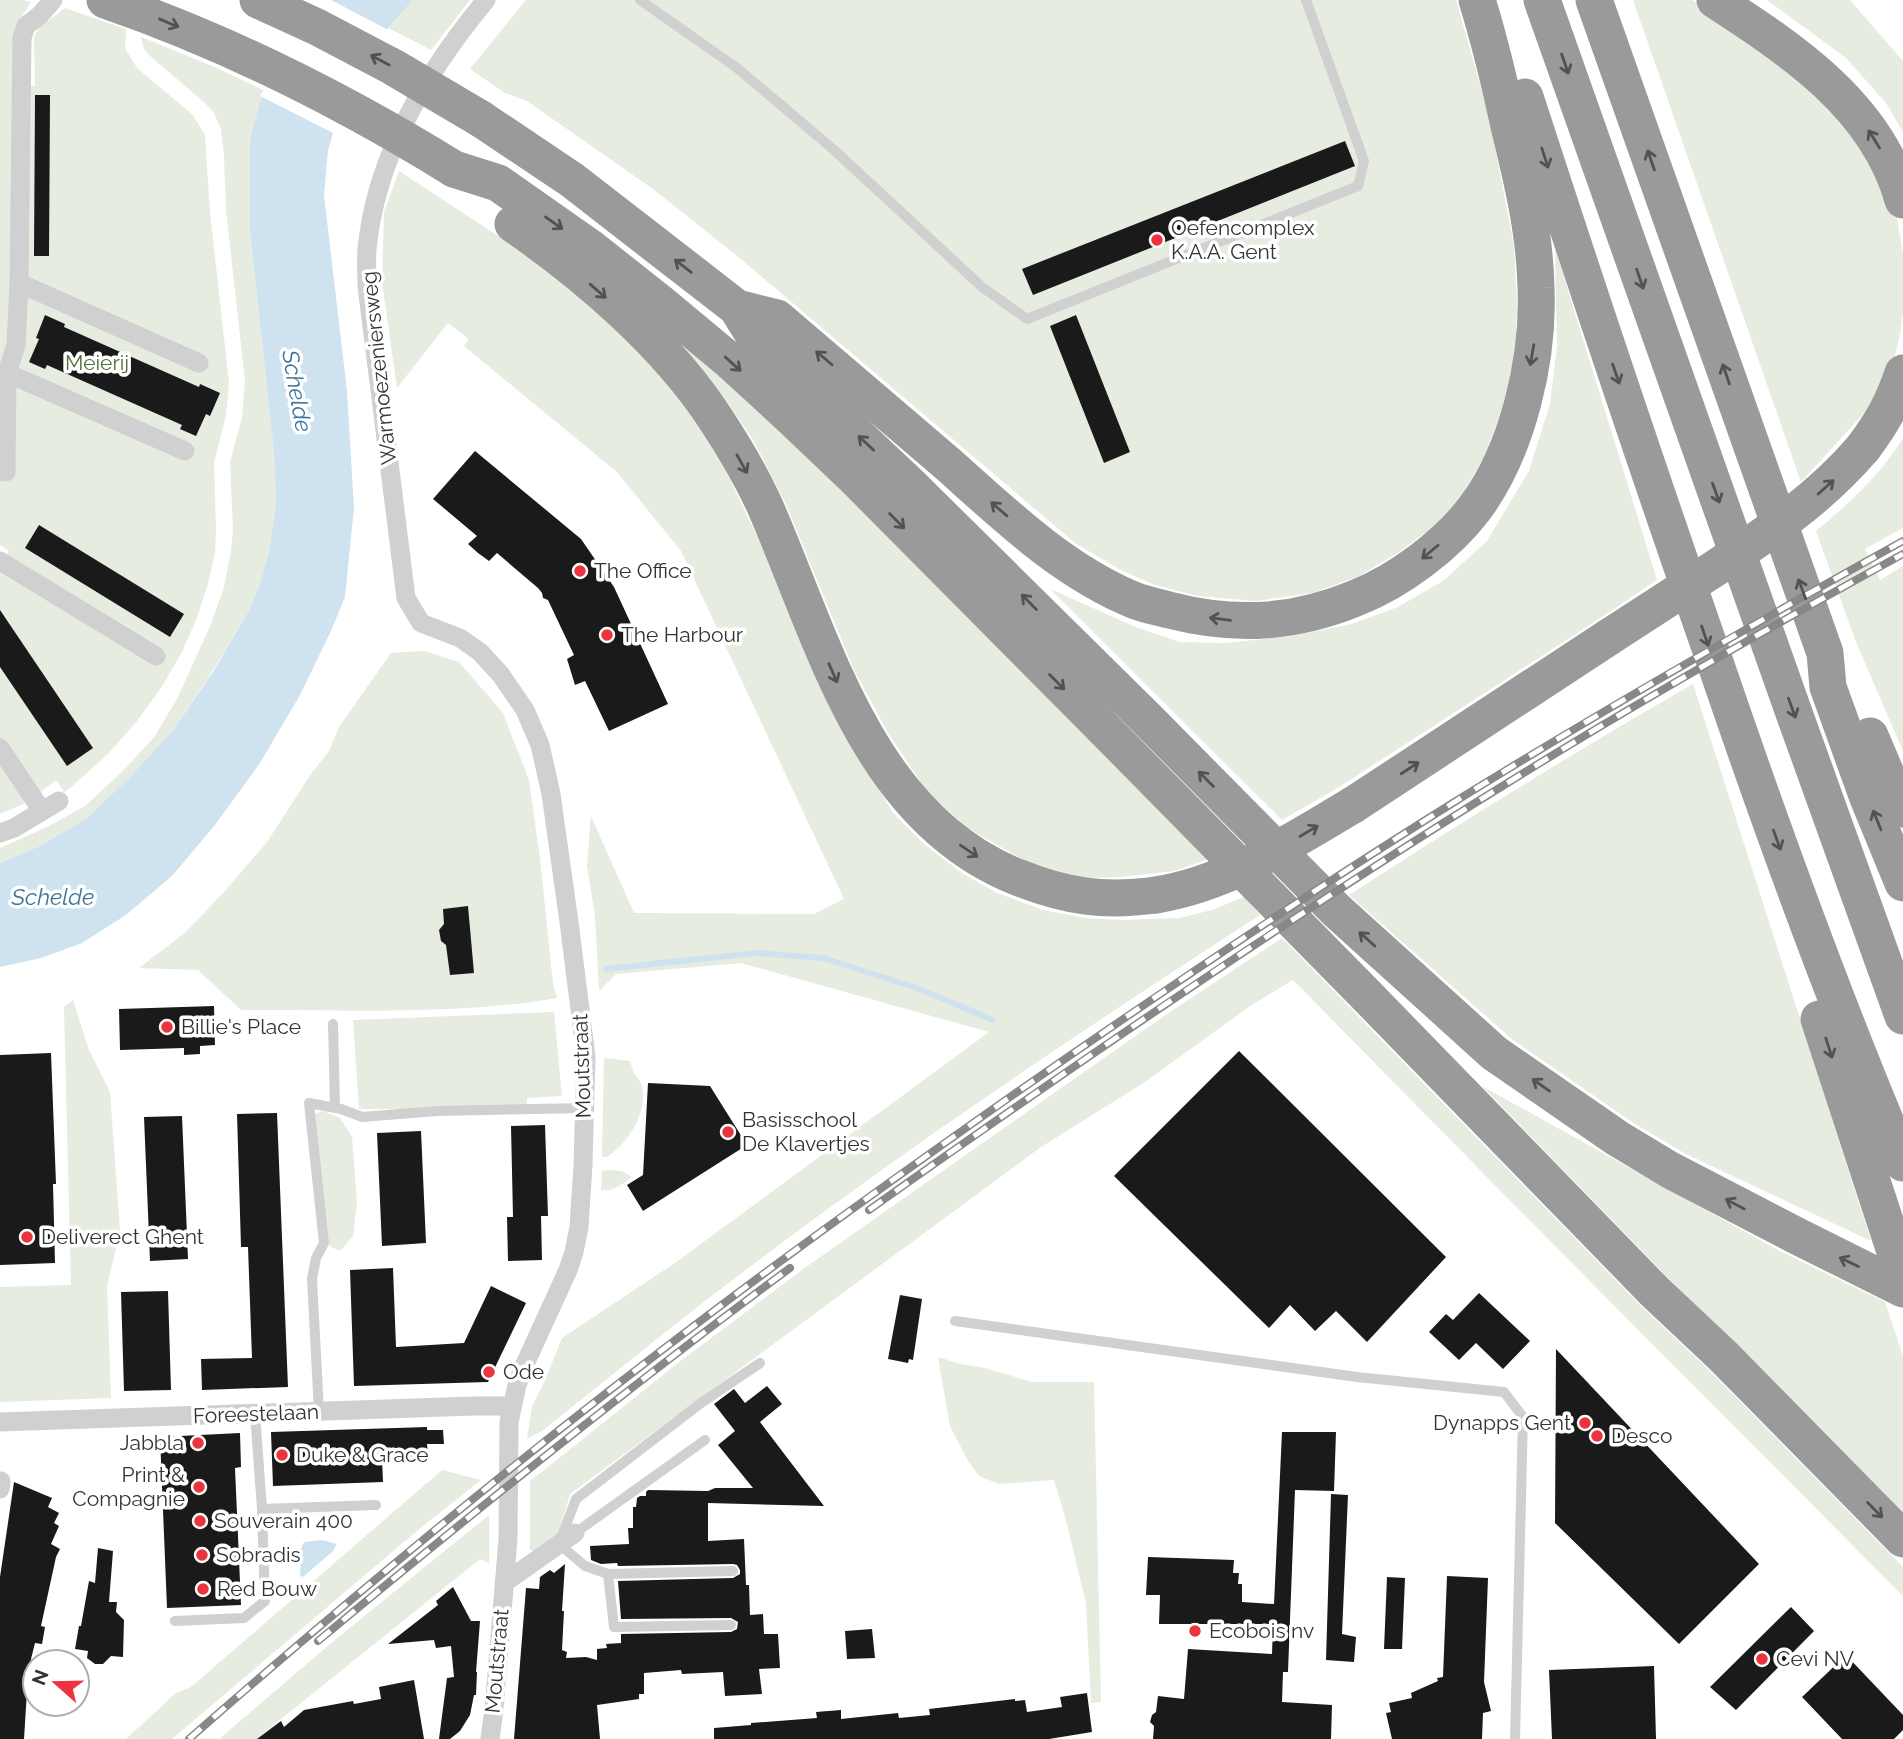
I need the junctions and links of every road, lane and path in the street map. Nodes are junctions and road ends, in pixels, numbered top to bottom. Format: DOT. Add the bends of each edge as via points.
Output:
graph roads {
  1 [pos="53,0"];
  2 [pos="105,0"];
  3 [pos="258,0"];
  4 [pos="486,0"];
  5 [pos="640,0"];
  6 [pos="1306,0"];
  7 [pos="1477,0"];
  8 [pos="1493,0"];
  9 [pos="1542,0"];
  10 [pos="1594,0"];
  11 [pos="1715,0"];
  12 [pos="454,169"];
  13 [pos="1903,200"];
  14 [pos="19,283"];
  15 [pos="737,308"];
  16 [pos="199,363"];
  17 [pos="7,373"];
  18 [pos="1903,373"];
  19 [pos="185,451"];
  20 [pos="0,471"];
  21 [pos="0,561"];
  22 [pos="405,598"];
  23 [pos="1825,653"];
  24 [pos="156,656"];
  25 [pos="0,748"];
  26 [pos="60,801"];
  27 [pos="1903,808"];
  28 [pos="42,811"];
  29 [pos="0,833"];
  30 [pos="1791,879"];
  31 [pos="1903,883"];
  32 [pos="1903,1016"];
  33 [pos="333,1024"];
  34 [pos="335,1108"];
  35 [pos="584,1108"];
  36 [pos="1903,1163"];
  37 [pos="1903,1276"];
  38 [pos="1903,1289"];
  39 [pos="954,1321"];
  40 [pos="760,1363"];
  41 [pos="512,1406"];
  42 [pos="318,1412"];
  43 [pos="255,1413"];
  44 [pos="0,1422"];
  45 [pos="705,1440"];
  46 [pos="376,1505"];
  47 [pos="262,1509"];
  48 [pos="567,1539"];
  49 [pos="1903,1539"];
  50 [pos="733,1571"];
  51 [pos="608,1574"];
  52 [pos="504,1583"];
  53 [pos="175,1621"];
  54 [pos="731,1625"];
  55 [pos="490,1739"];
  56 [pos="1515,1739"];
  1 -- 14 [label="street" via="26,26 22,38"];
  2 -- 12 [label="highway, one-way, bridge" via="262,64"];
  15 -- 3 [label="highway, one-way, bridge" via="572,180 481,119 393,67"];
  4 -- 22 [label="street, Warmoezeniersweg" via="435,68 403,126 383,172 367,250 367,286"];
  5 -- 6 [label="lane" via="737,68 833,149 982,287 1027,320 1358,186 1364,161"];
  7 -- 15 [label="highway, one-way" via="1531,230 1535,338 1508,446 1475,508 1412,567 1370,593 1327,610 1271,621 1190,615 1138,601 1093,580 1052,552 777,318"];
  8 -- 30 [label="highway, one-way" via="1661,507"];
  9 -- 32 [label="highway, one-way"];
  23 -- 10 [label="highway, one-way"];
  13 -- 11 [label="highway, one-way" via="1874,136 1836,90 1806,63"];
  12 -- 18 [label="highway, one-way, bridge" via="486,205 558,257 630,320 698,392 763,502 846,702 915,804 943,832 998,869 1034,884 1088,897 1126,899 1172,893 1198,884 1248,865 1353,805 1805,506 1863,448 1895,398"];
  12 -- 49 [label="highway, one-way" via="498,183 592,250 710,344 791,417"];
  14 -- 16 [label="street"];
  14 -- 17 [label="street" via="16,345"];
  38 -- 15 [label="highway, one-way" via="1649,1157 1494,1053 1336,910 908,483 758,342"];
  17 -- 19 [label="street"];
  17 -- 20 [label="street" via="6,472"];
  21 -- 24 [label="street"];
  22 -- 35 [label="street, Moutstraat" via="421,623 460,638 480,652 525,710 540,745 551,794 586,1058"];
  23 -- 27 [label="highway" via="1846,675"];
  31 -- 23 [label="highway, one-way" via="1828,687"];
  25 -- 28 [label="street"];
  26 -- 28 [label="street"];
  28 -- 29 [label="street"];
  30 -- 36 [label="highway"];
  30 -- 37 [label="highway, one-way" via="1792,936"];
  33 -- 34 [label="lane"];
  34 -- 35 [label="lane" via="362,1117"];
  34 -- 42 [label="lane" via="309,1103 324,1243 312,1279"];
  35 -- 41 [label="street, Moutstraat" via="574,1252 525,1364"];
  39 -- 56 [label="lane" via="1357,1377 1504,1392 1523,1417"];
  40 -- 48 [label="lane" via="576,1499"];
  41 -- 42 [label="street, Foreestelaan"];
  41 -- 52 [label="street, Moutstraat"];
  42 -- 43 [label="street, Foreestelaan"];
  43 -- 44 [label="street, Foreestelaan"];
  43 -- 47 [label="lane"];
  45 -- 48 [label="lane"];
  46 -- 47 [label="lane"];
  47 -- 53 [label="lane" via="265,1601 244,1619"];
  48 -- 51 [label="lane" via="585,1566"];
  48 -- 52 [label="street, Moutstraat"];
  50 -- 51 [label="lane"];
  51 -- 54 [label="lane" via="614,1628"];
  52 -- 55 [label="street, Moutstraat"];
}
